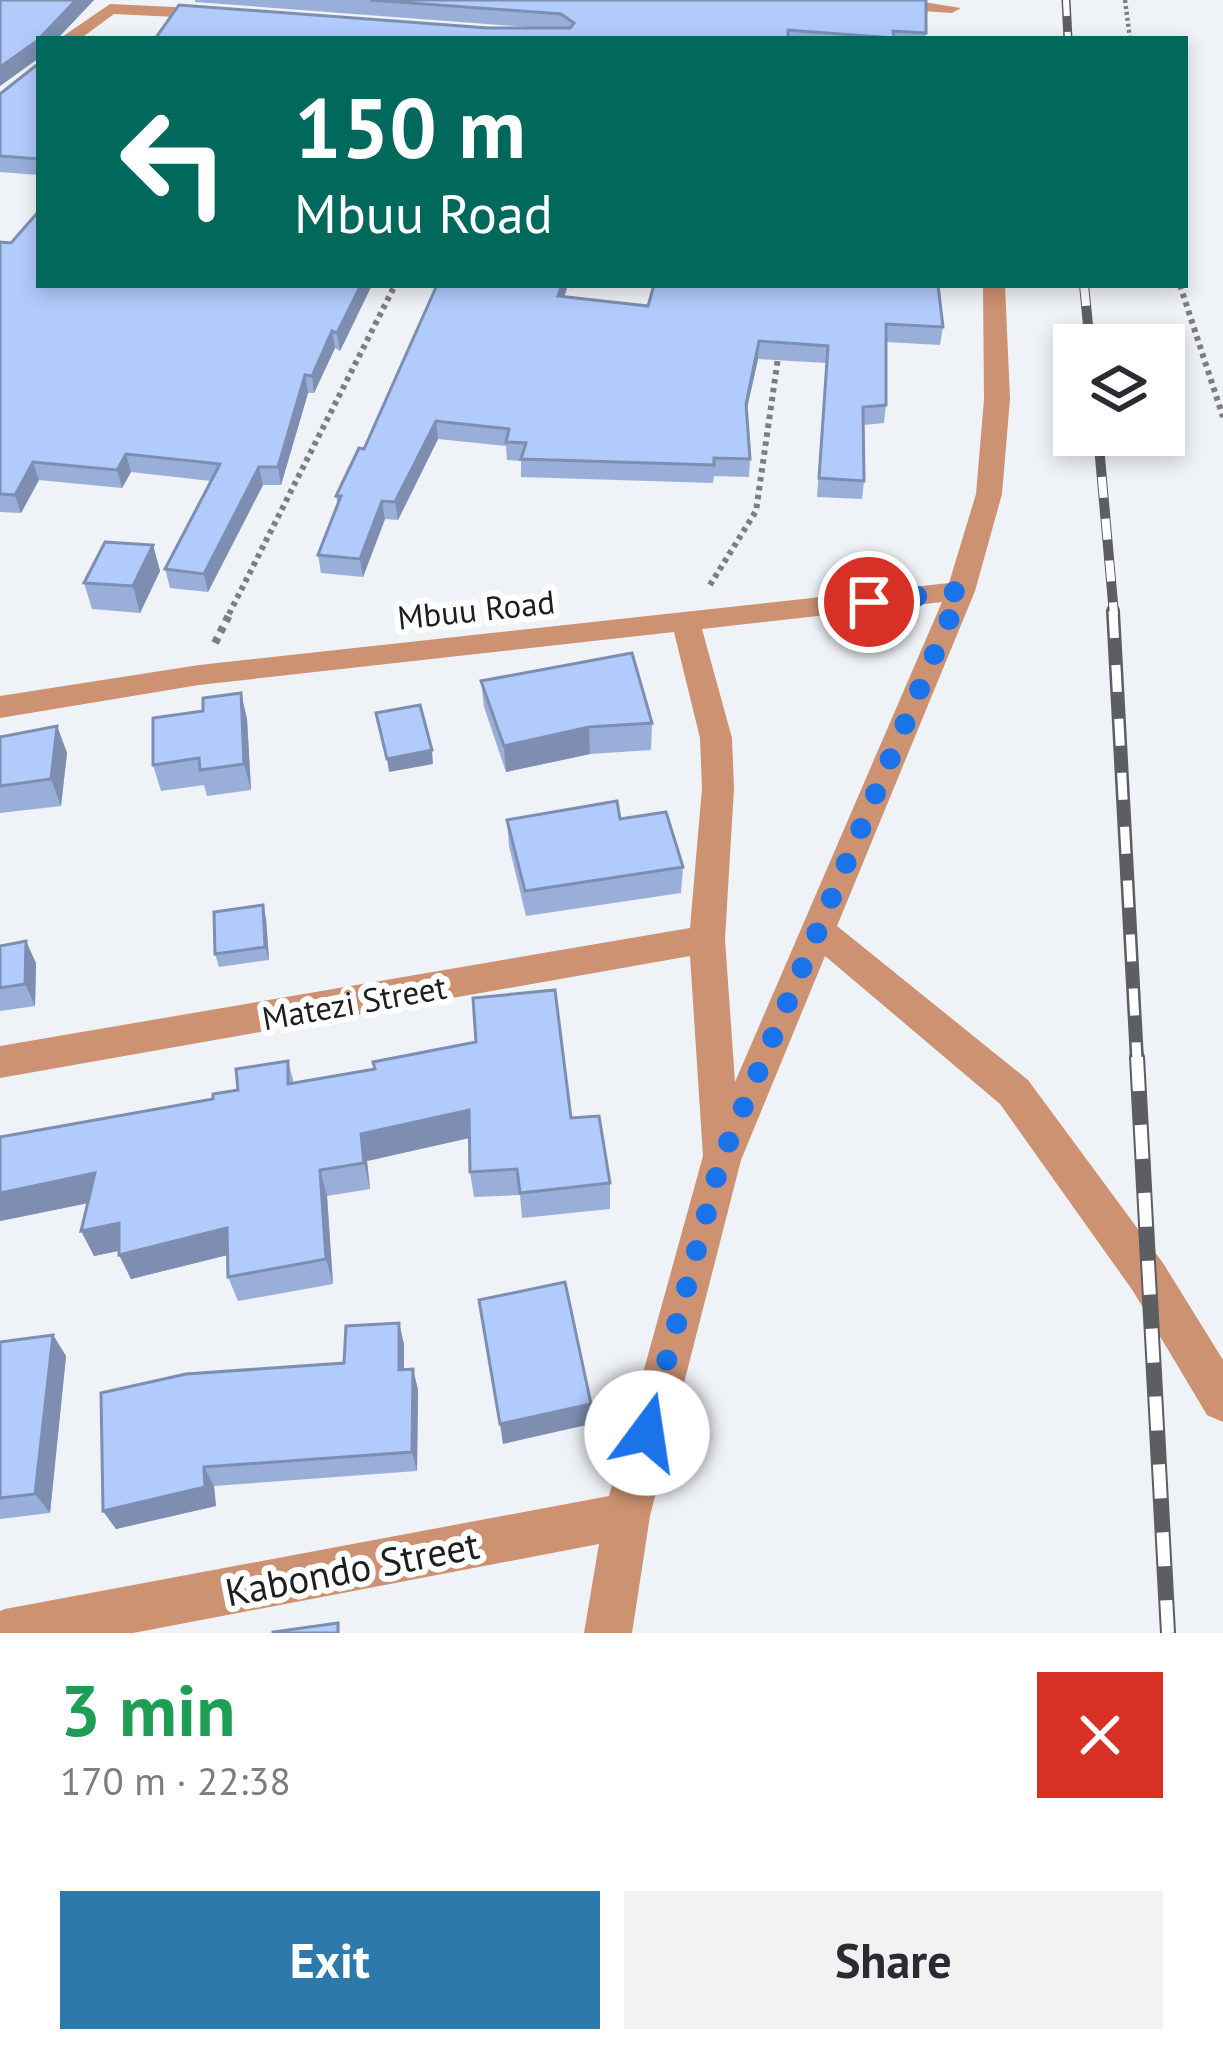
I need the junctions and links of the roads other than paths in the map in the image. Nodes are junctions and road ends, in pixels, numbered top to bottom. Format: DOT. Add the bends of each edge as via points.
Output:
graph roads {
  1 [pos="831,0"];
  2 [pos="953,11"];
  3 [pos="251,16"];
  4 [pos="72,36"];
  5 [pos="994,288"];
  6 [pos="961,591"];
  7 [pos="686,623"];
  8 [pos="0,707"];
  9 [pos="816,929"];
  10 [pos="707,939"];
  11 [pos="0,1061"];
  12 [pos="721,1160"];
  13 [pos="1223,1400"];
  14 [pos="627,1516"];
  15 [pos="5,1633"];
  16 [pos="608,1633"];
  1 -- 2 [label="street"];
  3 -- 4 [label="street" via="110,9"];
  5 -- 6 [label="street" via="989,494"];
  6 -- 7 [label="street, Mbuu Road"];
  6 -- 9 [label="street"];
  7 -- 8 [label="street, Mbuu Road" via="200,675"];
  7 -- 10 [label="street" via="716,737"];
  9 -- 12 [label="street"];
  9 -- 13 [label="street" via="1014,1092 1148,1277"];
  10 -- 11 [label="street, Matezi Street"];
  10 -- 12 [label="street"];
  12 -- 14 [label="street"];
  14 -- 15 [label="street, Kabondo Street"];
  14 -- 16 [label="street"];
}
